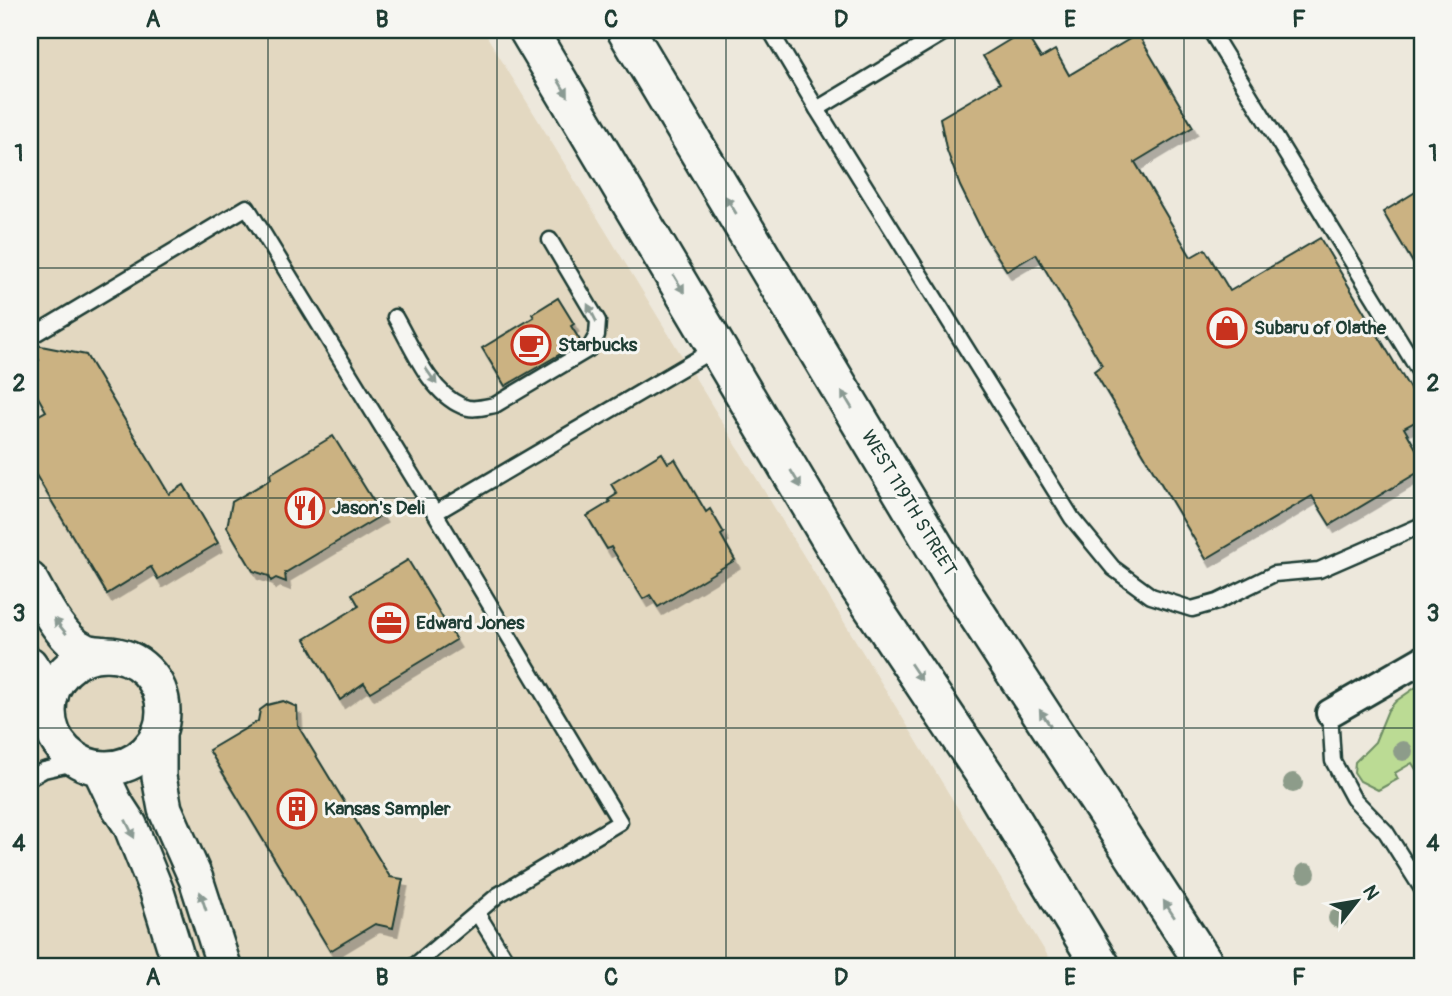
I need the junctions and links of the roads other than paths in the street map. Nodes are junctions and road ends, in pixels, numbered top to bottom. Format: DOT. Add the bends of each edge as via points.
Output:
graph roads {
  1 [pos="528,30"];
  2 [pos="626,30"];
  3 [pos="770,30"];
  4 [pos="948,30"];
  5 [pos="1210,30"];
  6 [pos="817,109"];
  7 [pos="550,240"];
  8 [pos="395,317"];
  9 [pos="30,337"];
  10 [pos="717,347"];
  11 [pos="1422,376"];
  12 [pos="435,513"];
  13 [pos="1422,525"];
  14 [pos="30,579"];
  15 [pos="106,654"];
  16 [pos="1422,660"];
  17 [pos="30,664"];
  18 [pos="43,713"];
  19 [pos="1330,713"];
  20 [pos="159,732"];
  21 [pos="89,765"];
  22 [pos="30,778"];
  23 [pos="1422,888"];
  24 [pos="477,913"];
  25 [pos="180,966"];
  26 [pos="224,966"];
  27 [pos="414,966"];
  28 [pos="510,966"];
  29 [pos="1101,966"];
  30 [pos="1206,966"];
  1 -- 10 [label="main road, one-way"];
  30 -- 2 [label="main road, WEST 119TH STREET, one-way" via="954,579"];
  3 -- 6 [label="lane"];
  4 -- 6 [label="lane"];
  5 -- 11 [label="lane"];
  6 -- 13 [label="lane" via="1072,518 1113,568 1151,596 1192,609 1273,574 1319,570"];
  8 -- 7 [label="lane, one-way" via="431,379 448,398 464,407 495,405 589,349 597,335 598,321"];
  9 -- 12 [label="lane" via="247,207"];
  10 -- 12 [label="lane"];
  10 -- 29 [label="main road, one-way" via="859,587 989,781"];
  12 -- 24 [label="lane" via="620,822 498,895"];
  15 -- 14 [label="street, one-way" via="83,650 67,635"];
  15 -- 18 [label="street" via="72,665 59,678"];
  15 -- 20 [label="street" via="141,666 153,679 161,696"];
  16 -- 19 [label="street"];
  17 -- 18 [label="street"];
  18 -- 21 [label="street" via="64,750"];
  19 -- 23 [label="lane" via="1333,761 1353,798 1385,832"];
  20 -- 21 [label="street" via="150,748 135,760 118,767"];
  26 -- 20 [label="street, one-way" via="196,879 165,809"];
  21 -- 22 [label="lane" via="44,770"];
  21 -- 25 [label="street, one-way" via="130,825"];
  24 -- 27 [label="lane"];
  24 -- 28 [label="lane"];
}
